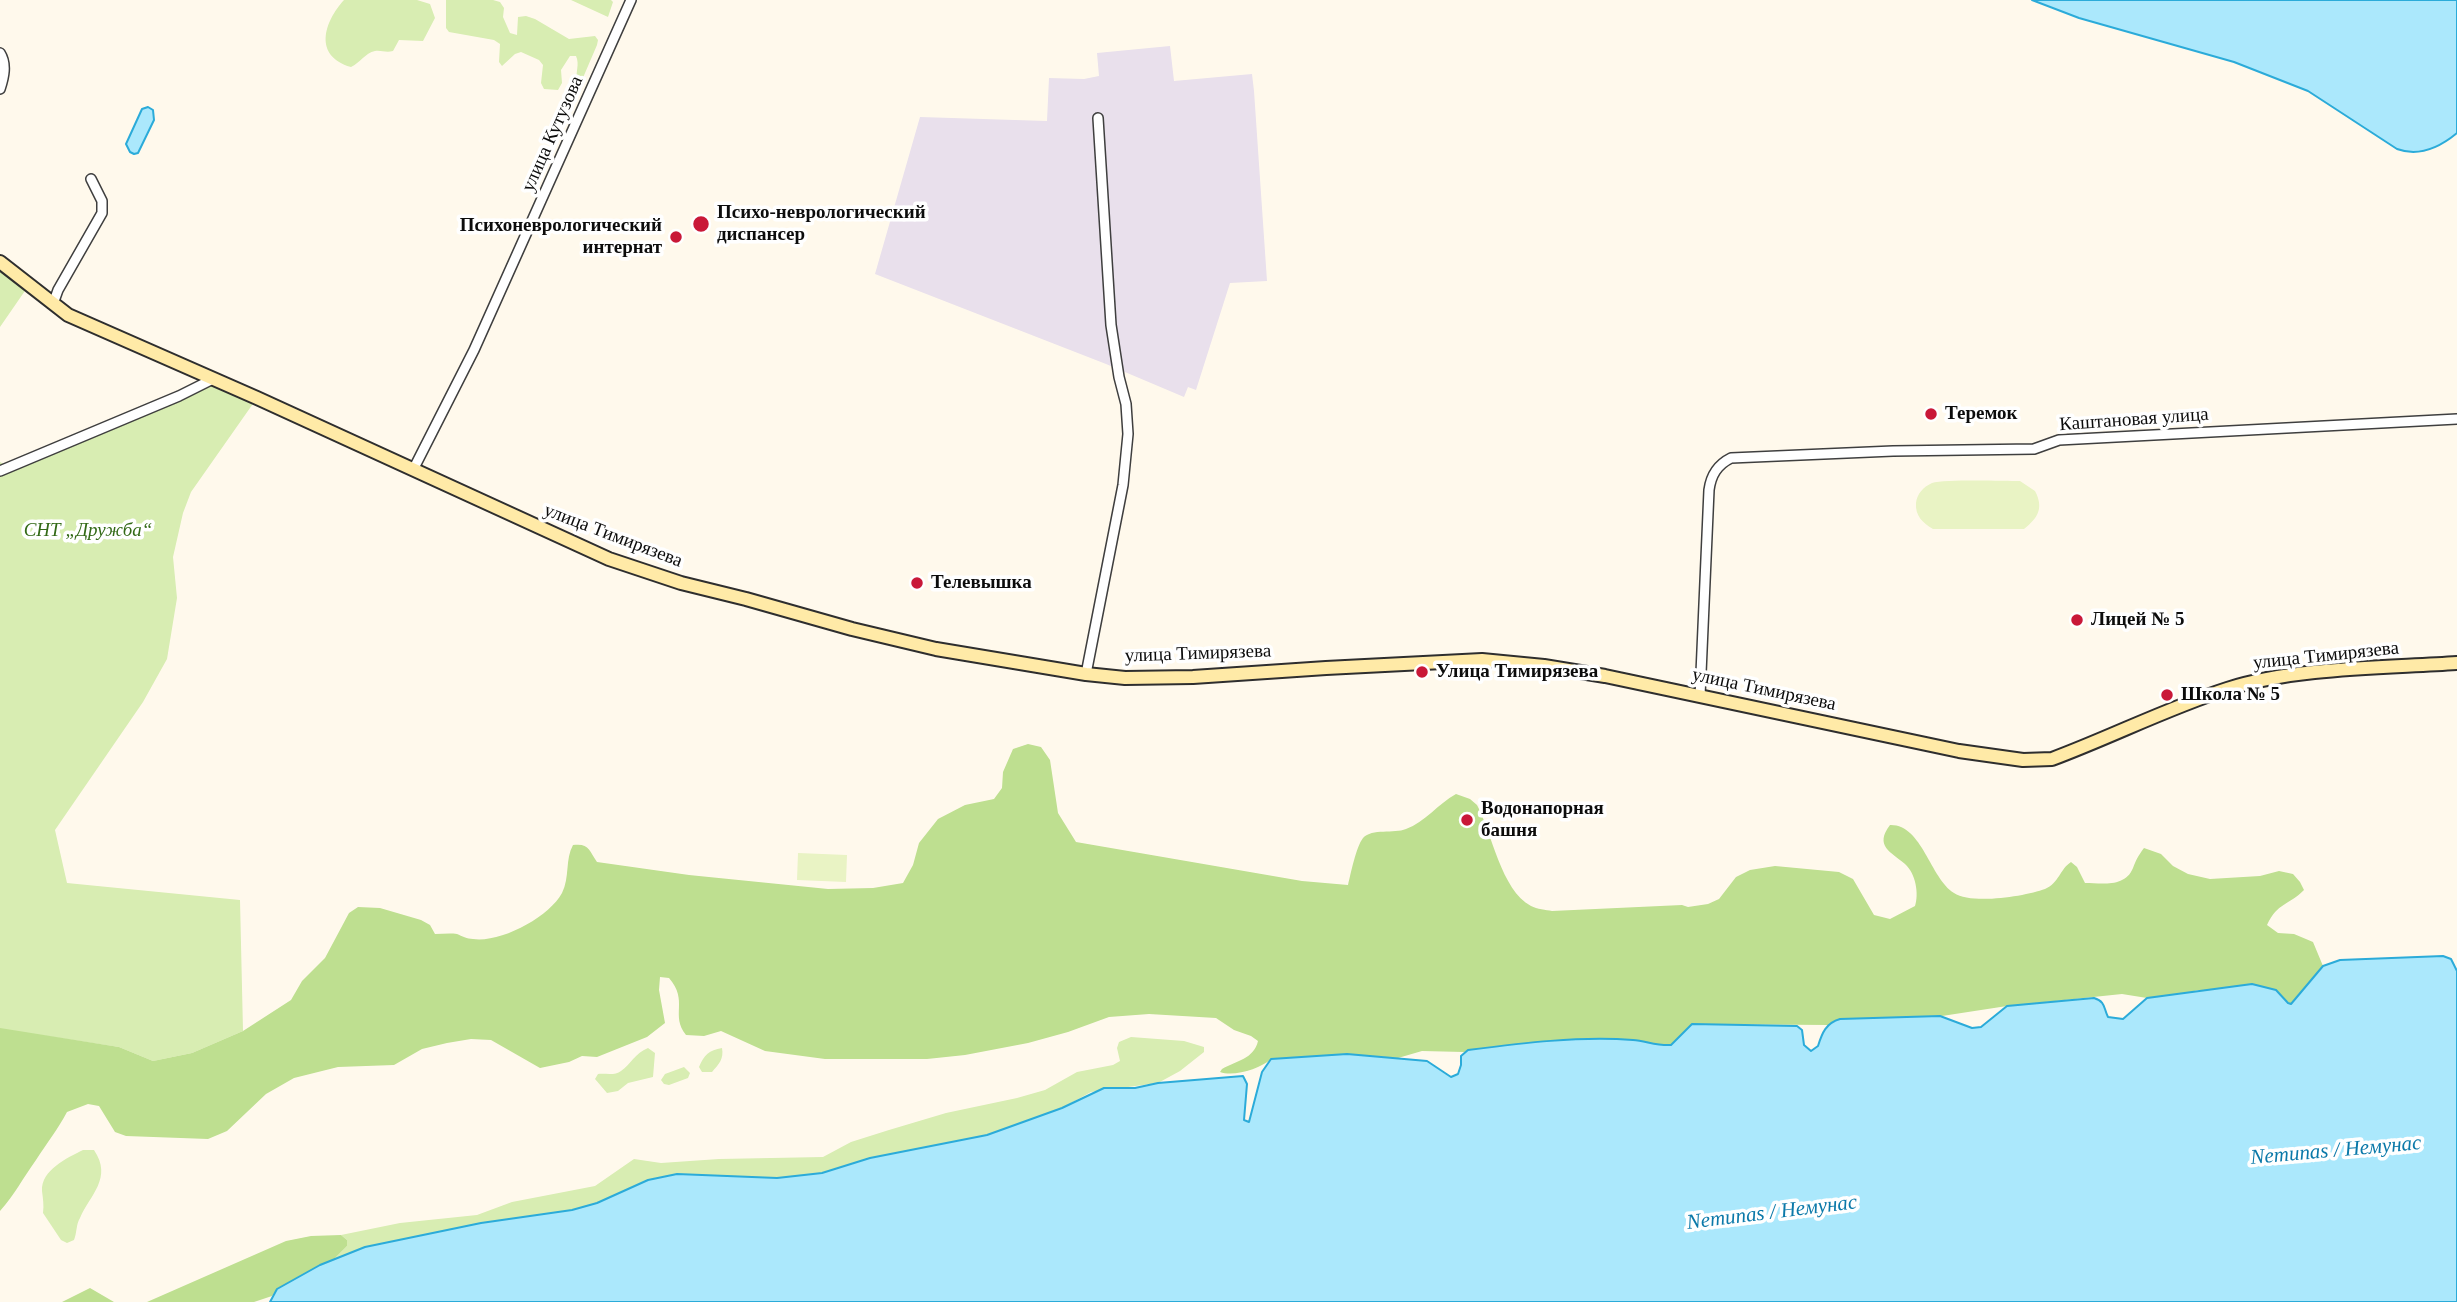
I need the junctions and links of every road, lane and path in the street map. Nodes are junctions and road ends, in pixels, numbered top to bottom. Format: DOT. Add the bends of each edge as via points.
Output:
graph roads {
  1 [pos="631,0"];
  2 [pos="0,53"];
  3 [pos="0,89"];
  4 [pos="1098,118"];
  5 [pos="92,179"];
  6 [pos="0,262"];
  7 [pos="53,304"];
  8 [pos="213,379"];
  9 [pos="2457,419"];
  10 [pos="412,470"];
  11 [pos="0,471"];
  12 [pos="2457,663"];
  13 [pos="1086,674"];
  14 [pos="1700,696"];
  1 -- 10 [label="street, улица Кутузова" via="480,338"];
  2 -- 3 [label="street" via="5,74"];
  4 -- 13 [label="street" via="1111,325 1128,434 1123,485"];
  5 -- 7 [label="street" via="102,213"];
  6 -- 7 [label="main road, улица Тимирязева"];
  7 -- 8 [label="main road, улица Тимирязева" via="102,332"];
  8 -- 10 [label="main road, улица Тимирязева"];
  8 -- 11 [label="street"];
  9 -- 14 [label="street, Каштановая улица" via="2059,440 2034,449 1731,458 1713,473 1709,490"];
  10 -- 13 [label="main road, улица Тимирязева" via="608,559 681,583 936,649"];
  12 -- 14 [label="main road, улица Тимирязева" via="2319,672 2241,686 2053,759 2038,760 1958,751"];
  13 -- 14 [label="main road, улица Тимирязева" via="1194,677 1482,660 1544,666"];
}
